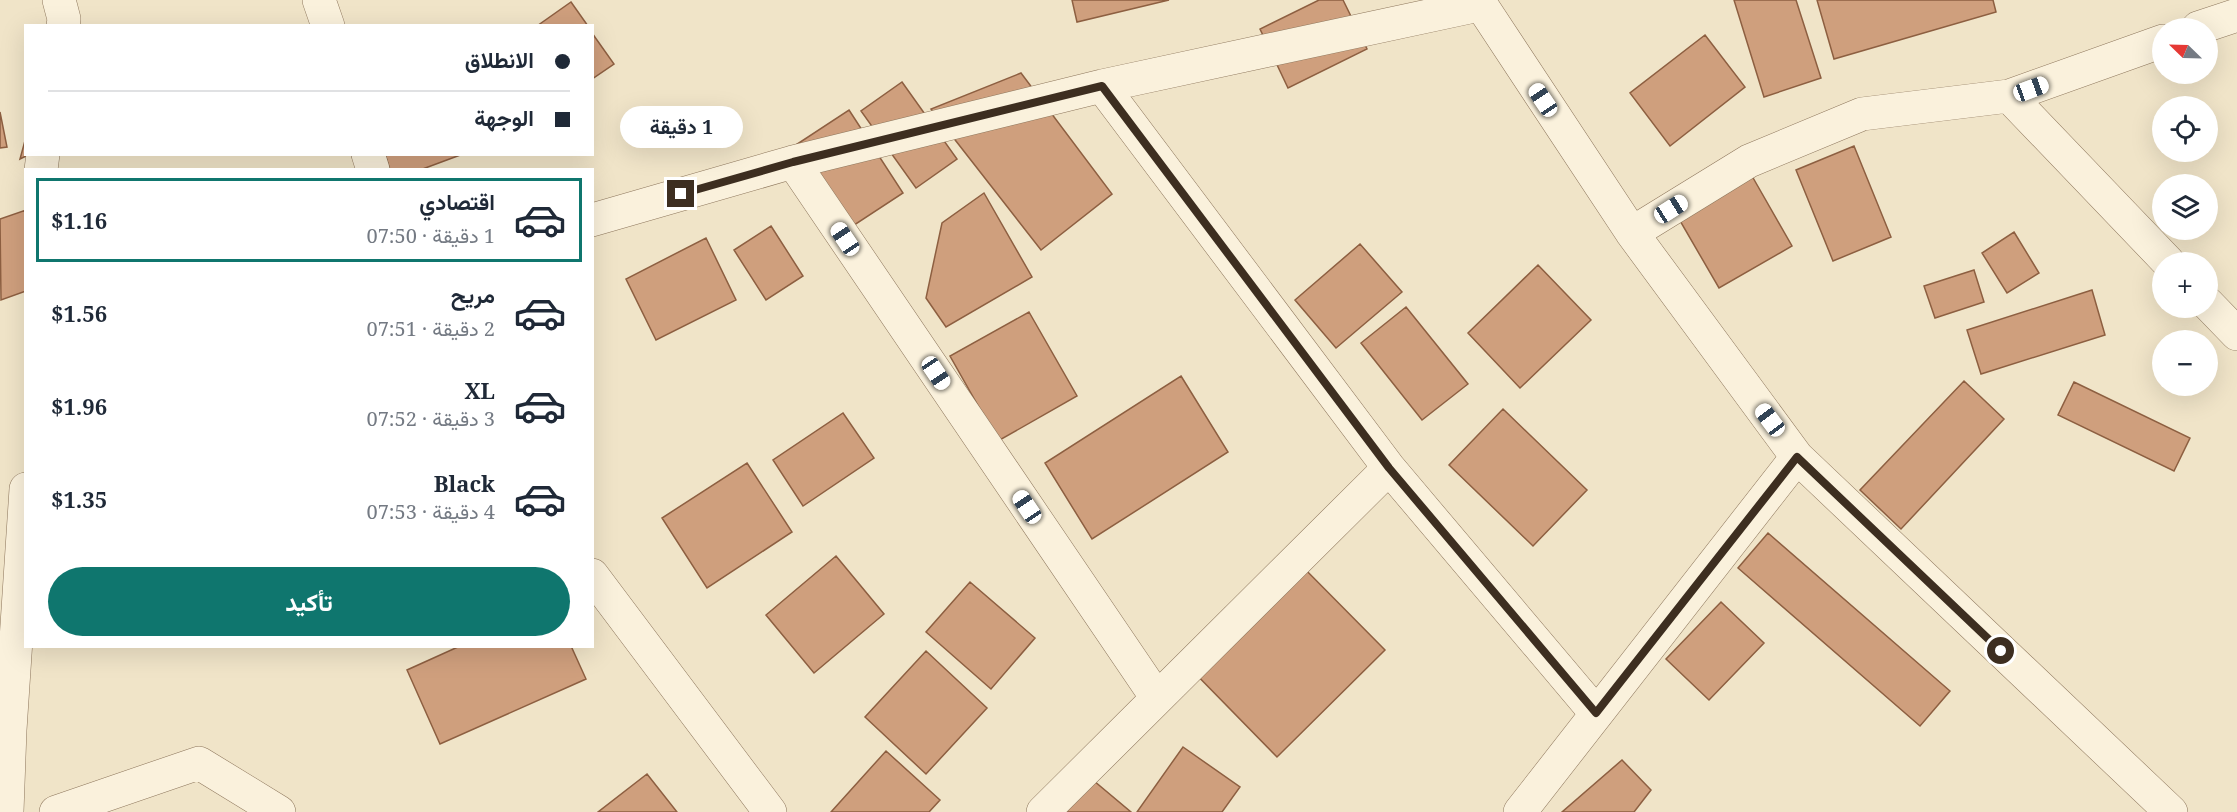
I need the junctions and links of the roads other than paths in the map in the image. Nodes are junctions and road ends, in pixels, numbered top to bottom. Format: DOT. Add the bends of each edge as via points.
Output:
graph roads {
  1 [pos="59,0"];
  2 [pos="320,0"];
  3 [pos="1478,2"];
  4 [pos="2237,15"];
  5 [pos="2218,21"];
  6 [pos="63,24"];
  7 [pos="327,24"];
  8 [pos="2152,45"];
  9 [pos="1102,86"];
  10 [pos="2009,96"];
  11 [pos="793,162"];
  12 [pos="594,219"];
  13 [pos="1632,233"];
  14 [pos="2158,252"];
  15 [pos="2218,314"];
  16 [pos="2237,334"];
  17 [pos="1797,457"];
  18 [pos="1389,468"];
  19 [pos="24,512"];
  20 [pos="594,577"];
  21 [pos="1157,698"];
  22 [pos="1596,713"];
  23 [pos="5,730"];
  24 [pos="7,812"];
  25 [pos="56,812"];
  26 [pos="279,812"];
  27 [pos="770,812"];
  28 [pos="1043,812"];
  29 [pos="1521,812"];
  30 [pos="2171,812"];
  1 -- 6 [label="street"];
  2 -- 7 [label="street"];
  3 -- 9 [label="street"];
  3 -- 13 [label="street"];
  4 -- 5 [label="street"];
  8 -- 10 [label="street"];
  9 -- 11 [label="street"];
  9 -- 18 [label="street"];
  10 -- 13 [label="street" via="1862,114 1749,161"];
  10 -- 14 [label="street"];
  11 -- 12 [label="street"];
  11 -- 21 [label="street"];
  13 -- 17 [label="street"];
  15 -- 16 [label="street"];
  17 -- 22 [label="street"];
  17 -- 30 [label="street"];
  18 -- 21 [label="street"];
  18 -- 22 [label="street"];
  19 -- 23 [label="street"];
  20 -- 27 [label="street"];
  21 -- 28 [label="street"];
  22 -- 29 [label="street"];
  23 -- 24 [label="street"];
  25 -- 26 [label="street" via="200,763"];
}
